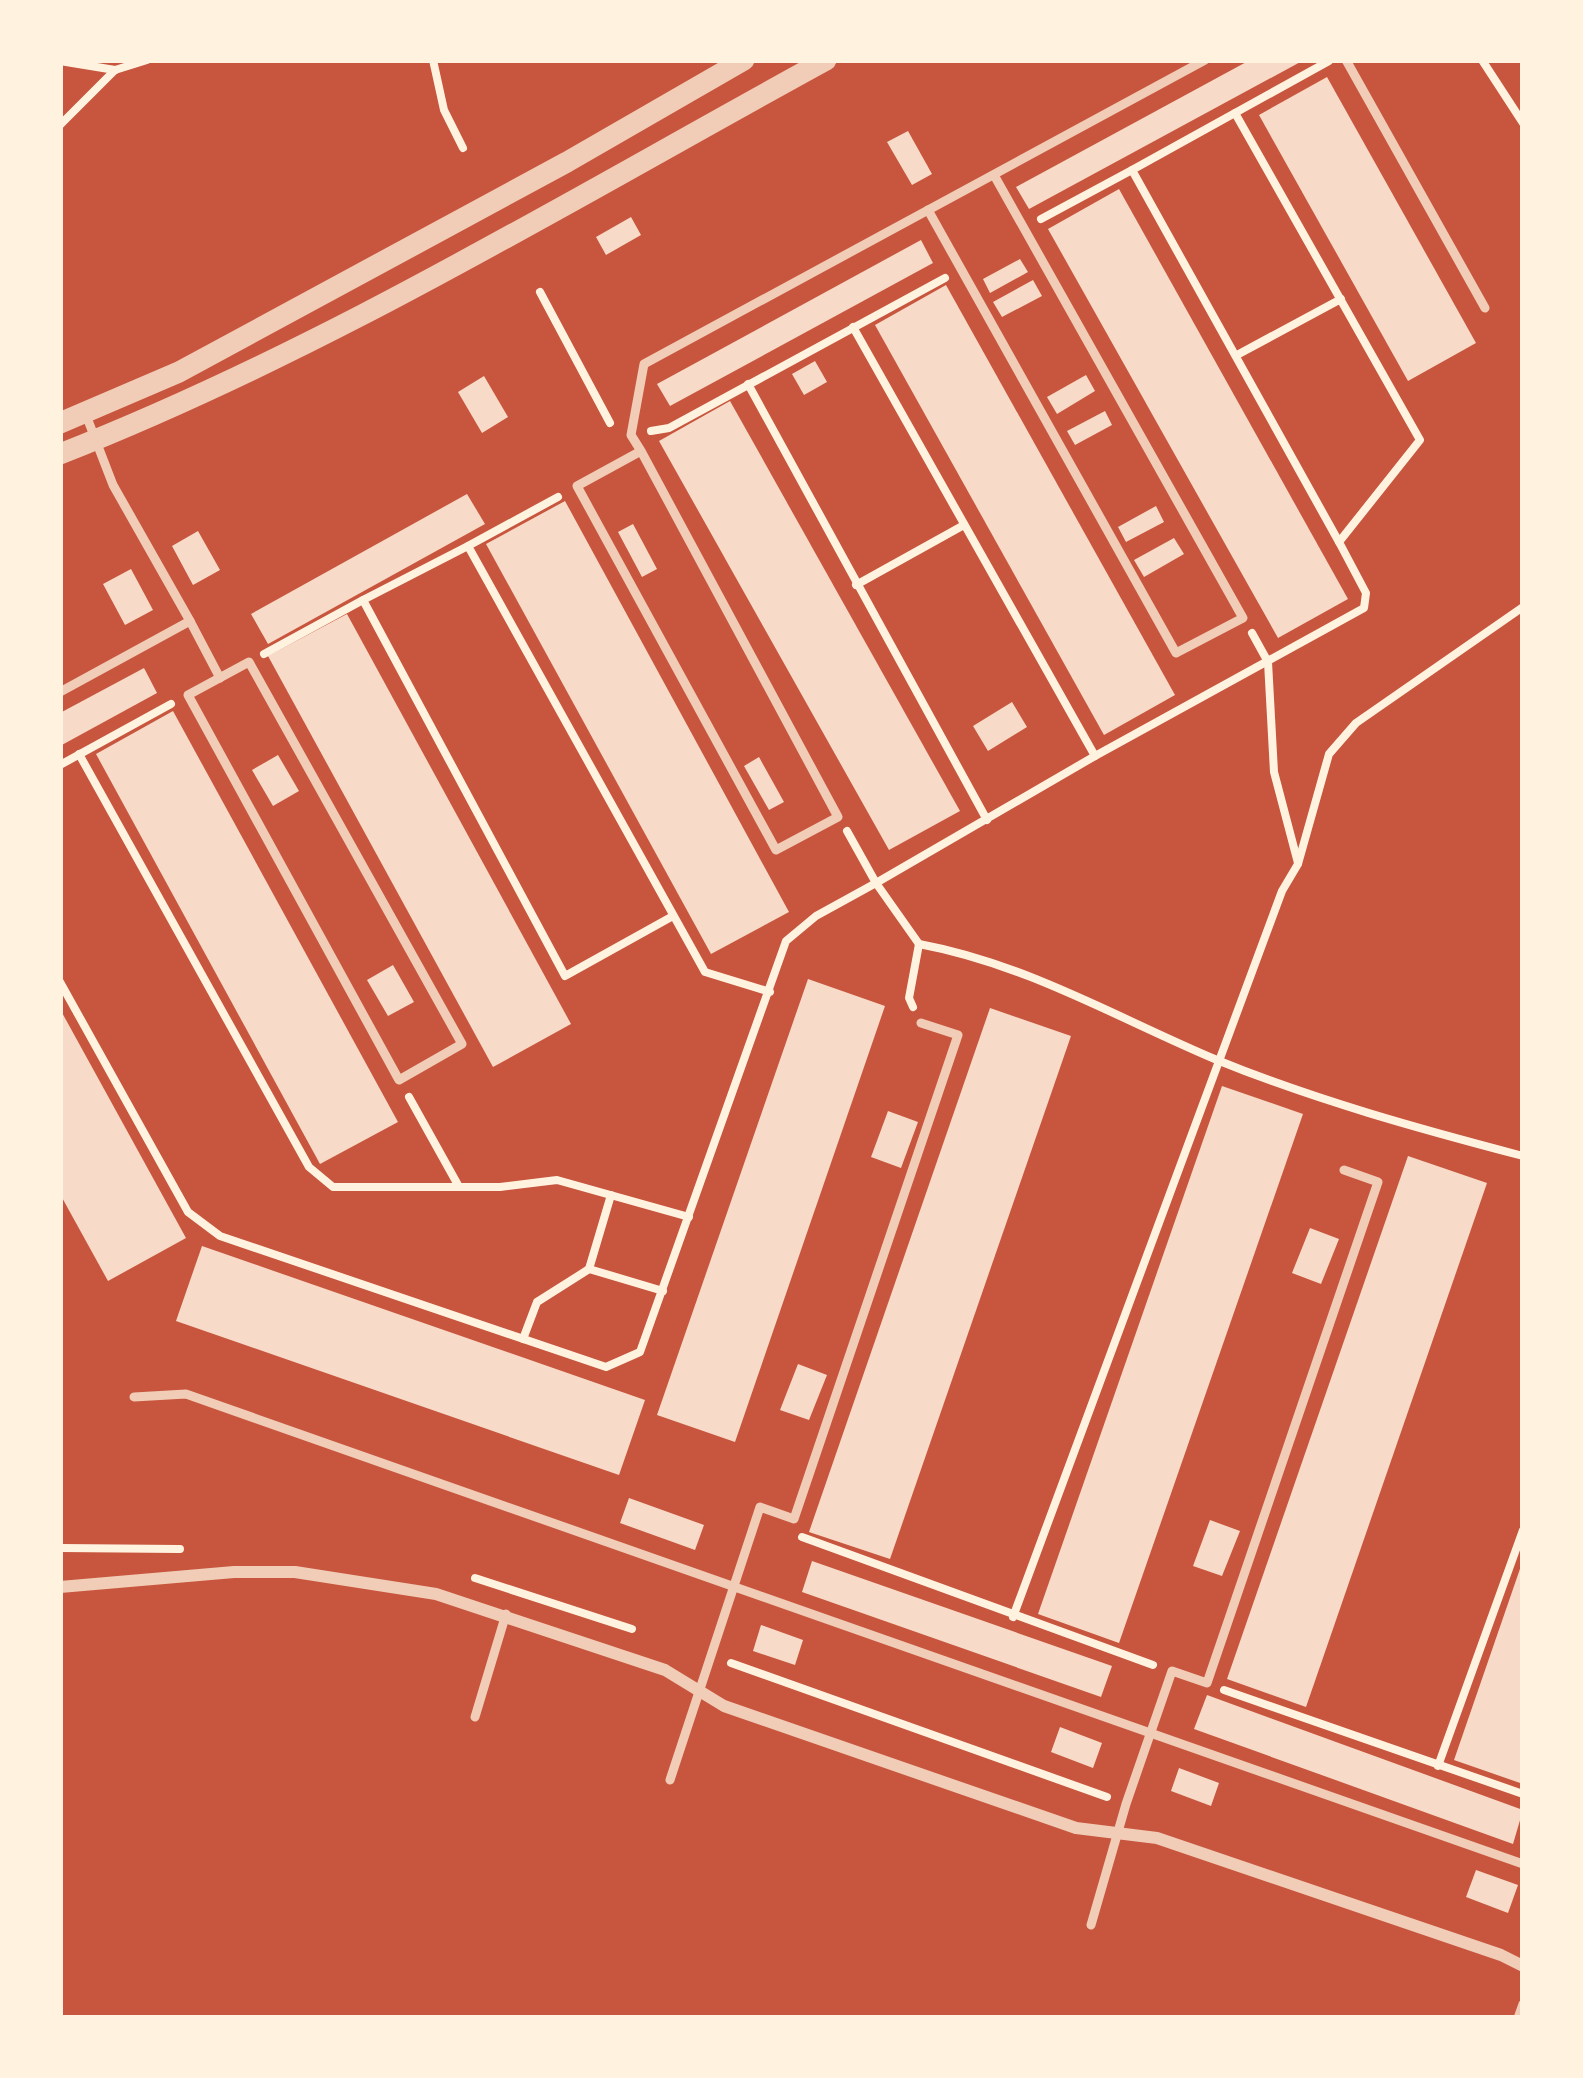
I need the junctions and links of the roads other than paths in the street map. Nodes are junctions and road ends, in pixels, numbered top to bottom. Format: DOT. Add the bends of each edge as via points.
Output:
graph roads {
  1 [pos="744,60"];
  2 [pos="826,60"];
  3 [pos="1205,60"];
  4 [pos="1346,60"];
  5 [pos="994,175"];
  6 [pos="928,210"];
  7 [pos="1486,308"];
  8 [pos="86,415"];
  9 [pos="60,424"];
  10 [pos="96,440"];
  11 [pos="640,451"];
  12 [pos="60,454"];
  13 [pos="190,621"];
  14 [pos="220,678"];
  15 [pos="60,692"];
  16 [pos="921,1023"];
  17 [pos="1344,1170"];
  18 [pos="134,1397"];
  19 [pos="734,1585"];
  20 [pos="60,1587"];
  21 [pos="506,1614"];
  22 [pos="699,1692"];
  23 [pos="475,1717"];
  24 [pos="1150,1732"];
  25 [pos="670,1780"];
  26 [pos="1118,1834"];
  27 [pos="1523,1864"];
  28 [pos="1091,1924"];
  29 [pos="1523,1966"];
  30 [pos="1523,2003"];
  31 [pos="1518,2018"];
  1 -- 8 [label="street" via="240,339"];
  2 -- 10 [label="street" via="324,334"];
  3 -- 5 [label="lane"];
  4 -- 7 [label="lane"];
  5 -- 6 [label="lane"];
  5 -- 6 [label="lane" via="1243,618 1176,653"];
  6 -- 11 [label="lane" via="644,364 632,435"];
  8 -- 9 [label="street"];
  8 -- 10 [label="lane"];
  10 -- 12 [label="street"];
  10 -- 13 [label="lane"];
  11 -- 11 [label="lane" via="577,486 776,850 838,817"];
  13 -- 14 [label="lane"];
  13 -- 15 [label="lane"];
  14 -- 14 [label="lane" via="188,695 399,1080 462,1045 249,662"];
  16 -- 19 [label="lane" via="958,1035 794,1519 760,1507"];
  17 -- 24 [label="lane" via="1378,1182 1207,1683 1172,1671"];
  18 -- 19 [label="lane" via="186,1394"];
  19 -- 22 [label="lane"];
  19 -- 24 [label="lane"];
  20 -- 21 [label="street" via="295,1572"];
  21 -- 22 [label="street" via="665,1670"];
  21 -- 23 [label="lane"];
  22 -- 25 [label="lane"];
  22 -- 26 [label="street" via="1076,1828"];
  24 -- 26 [label="lane"];
  24 -- 27 [label="lane"];
  26 -- 28 [label="lane"];
  26 -- 29 [label="street" via="1157,1838"];
  30 -- 31 [label="lane"];
}
